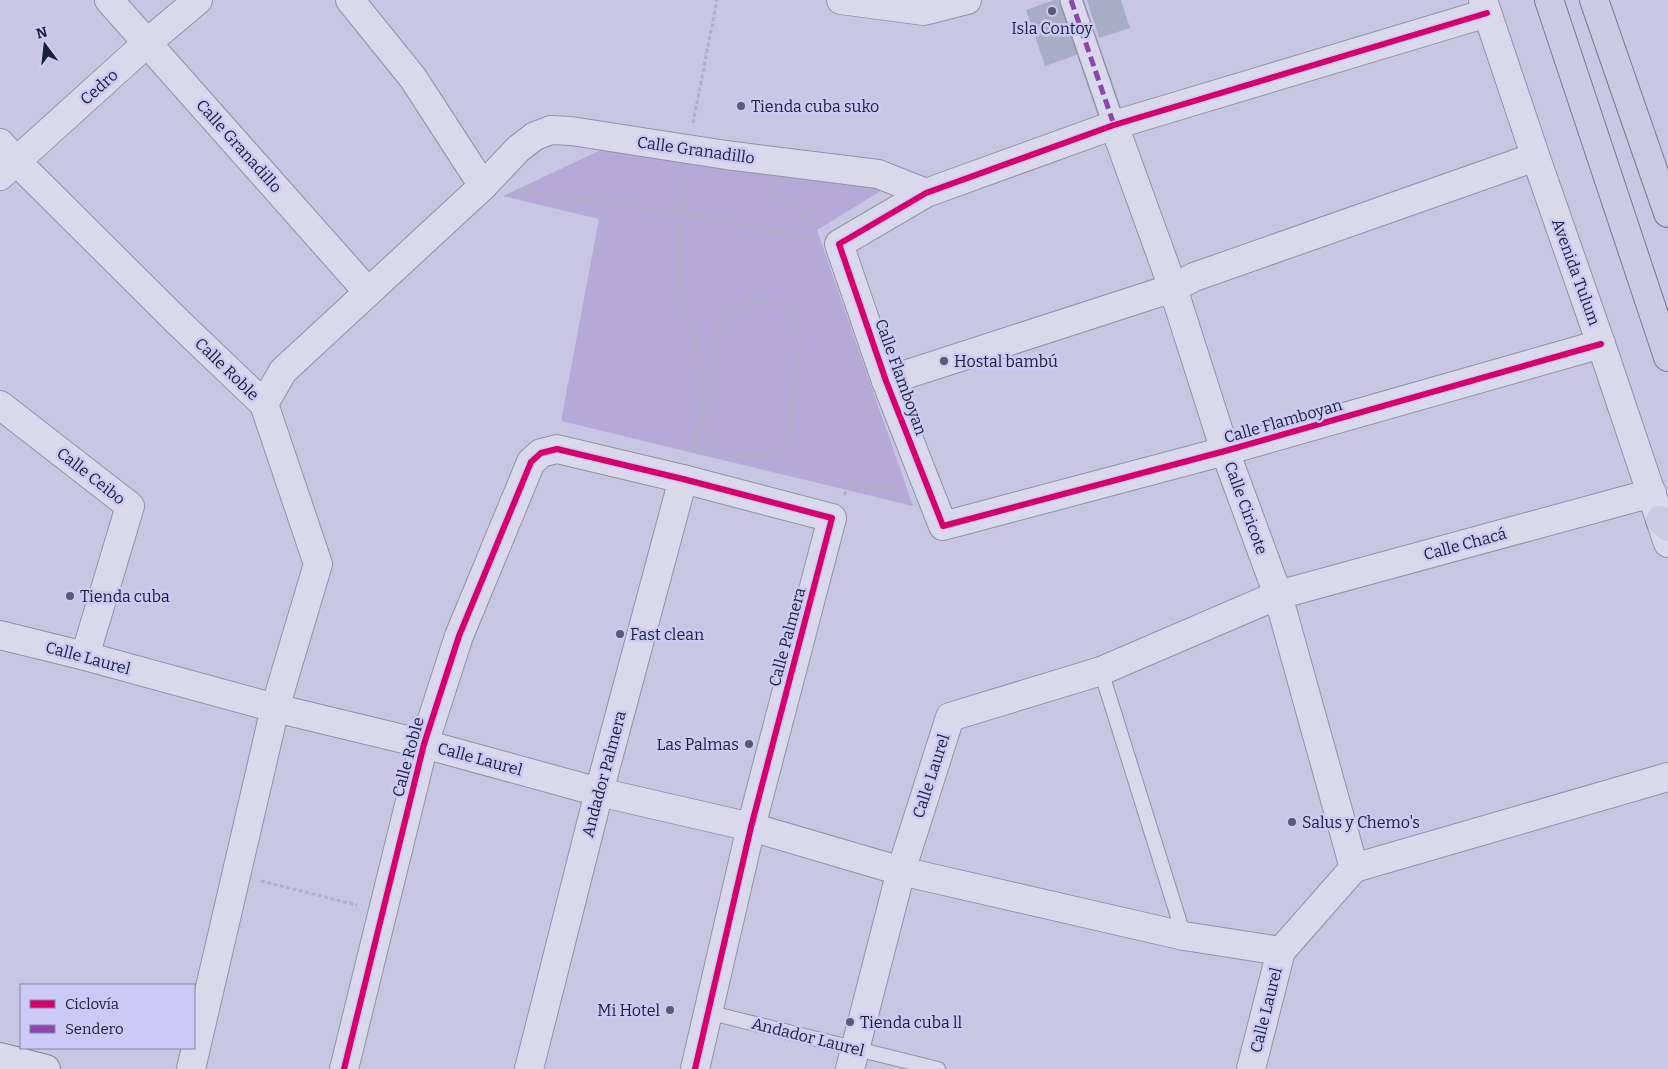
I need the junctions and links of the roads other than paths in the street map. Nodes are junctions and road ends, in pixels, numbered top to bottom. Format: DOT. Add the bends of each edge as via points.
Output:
graph roads {
  1 [pos="109,0"];
  2 [pos="198,0"];
  3 [pos="350,0"];
  4 [pos="841,0"];
  5 [pos="967,0"];
  6 [pos="1071,0"];
  7 [pos="1549,0"];
  8 [pos="1594,0"];
  9 [pos="1485,6"];
  10 [pos="148,43"];
  11 [pos="1114,124"];
  12 [pos="6,160"];
  13 [pos="1521,162"];
  14 [pos="483,186"];
  15 [pos="926,193"];
  16 [pos="1668,213"];
  17 [pos="1173,288"];
  18 [pos="368,292"];
  19 [pos="1602,344"];
  20 [pos="1668,357"];
  21 [pos="886,381"];
  22 [pos="264,404"];
  23 [pos="0,407"];
  24 [pos="1226,451"];
  25 [pos="683,479"];
  26 [pos="1652,493"];
  27 [pos="1665,530"];
  28 [pos="1278,595"];
  29 [pos="0,636"];
  30 [pos="85,656"];
  31 [pos="1101,670"];
  32 [pos="275,708"];
  33 [pos="424,744"];
  34 [pos="1668,778"];
  35 [pos="598,792"];
  36 [pos="751,827"];
  37 [pos="1354,868"];
  38 [pos="901,871"];
  39 [pos="1184,936"];
  40 [pos="1281,951"];
  41 [pos="707,1012"];
  42 [pos="195,1048"];
  43 [pos="195,1049"];
  44 [pos="0,1057"];
  45 [pos="852,1058"];
  46 [pos="46,1069"];
  47 [pos="190,1069"];
  48 [pos="344,1069"];
  49 [pos="529,1069"];
  50 [pos="695,1069"];
  51 [pos="938,1069"];
  52 [pos="1251,1069"];
  1 -- 10 [label="street, Calle Granadillo"];
  2 -- 10 [label="street, Cedro"];
  3 -- 14 [label="street" via="413,78"];
  4 -- 5 [label="street" via="924,11"];
  6 -- 11 [label="street"];
  7 -- 20 [label="main road"];
  8 -- 16 [label="main road"];
  9 -- 11 [label="street"];
  9 -- 19 [label="street, Avenida Tulum"];
  10 -- 12 [label="street, Cedro"];
  10 -- 18 [label="street, Calle Granadillo"];
  11 -- 15 [label="street"];
  11 -- 17 [label="street, Calle Ciricote"];
  12 -- 22 [label="street, Calle Roble"];
  13 -- 17 [label="street, Calle Flamboyan" via="1204,273"];
  14 -- 15 [label="street, Calle Granadillo" via="518,149 534,136 551,130 878,174"];
  14 -- 18 [label="street, Calle Granadillo"];
  15 -- 21 [label="street, Calle Flamboyan" via="839,244"];
  17 -- 21 [label="street, Calle Flamboyan"];
  17 -- 24 [label="street, Calle Ciricote"];
  18 -- 22 [label="street, Calle Granadillo" via="283,371"];
  19 -- 24 [label="street, Calle Flamboyan"];
  19 -- 26 [label="street, Avenida Tulum"];
  21 -- 24 [label="street, Calle Flamboyan" via="943,526"];
  22 -- 32 [label="street, Calle Roble" via="318,564"];
  23 -- 30 [label="street, Calle Ceibo" via="130,506"];
  24 -- 28 [label="street, Calle Ciricote"];
  25 -- 33 [label="street, Calle Roble" via="557,449 541,453 531,462 459,636"];
  25 -- 35 [label="street, Andador Palmera"];
  25 -- 36 [label="street, Calle Palmera" via="832,518"];
  26 -- 27 [label="street, Avenida Tulum"];
  26 -- 28 [label="street, Calle Chacá"];
  28 -- 31 [label="street, Calle Laurel"];
  28 -- 37 [label="street, Calle Ciricote"];
  29 -- 30 [label="street, Calle Laurel"];
  30 -- 32 [label="street, Calle Laurel"];
  31 -- 38 [label="street, Calle Laurel" via="950,717"];
  31 -- 39 [label="lane"];
  32 -- 33 [label="street, Calle Laurel"];
  32 -- 42 [label="street, Calle Roble"];
  33 -- 35 [label="street, Calle Laurel"];
  33 -- 48 [label="street, Calle Roble"];
  34 -- 37 [label="street"];
  35 -- 36 [label="street, Calle Laurel"];
  35 -- 49 [label="street, Andador Palmera"];
  36 -- 38 [label="street, Calle Laurel"];
  36 -- 41 [label="street, Calle Palmera"];
  37 -- 40 [label="street, Calle Laurel"];
  38 -- 39 [label="street, Calle Laurel"];
  38 -- 45 [label="street, Calle Laurel"];
  39 -- 40 [label="street, Calle Laurel"];
  40 -- 52 [label="street, Calle Laurel"];
  41 -- 45 [label="lane, Andador Laurel"];
  41 -- 50 [label="street, Calle Palmera"];
  43 -- 47 [label="street, Calle Roble"];
  44 -- 46 [label="street"];
  45 -- 51 [label="lane, Andador Laurel"];
}
